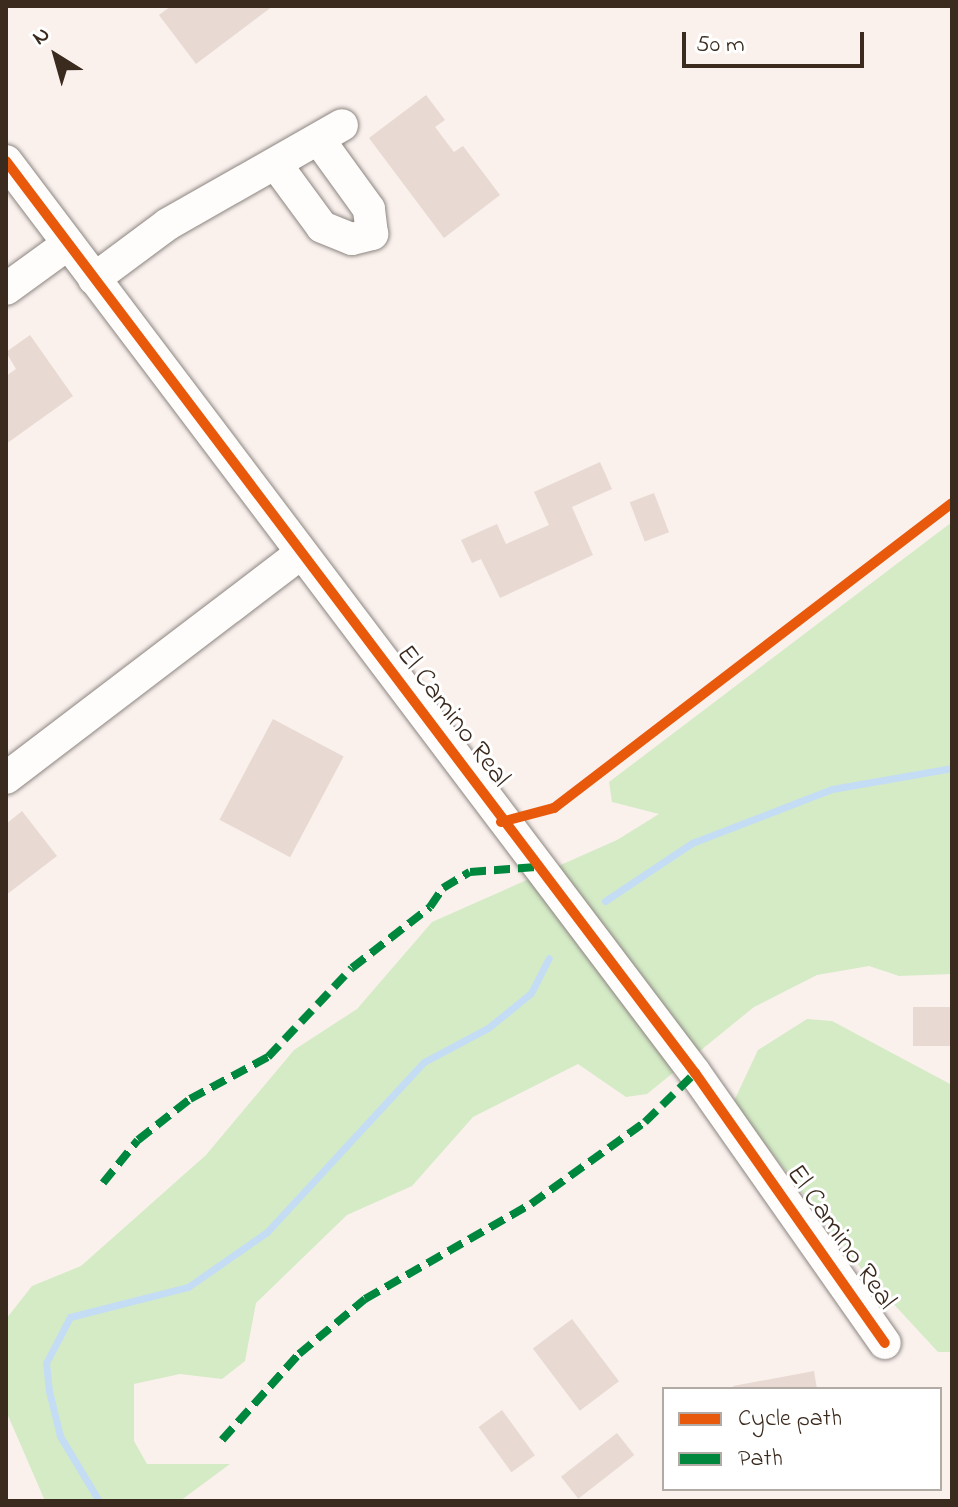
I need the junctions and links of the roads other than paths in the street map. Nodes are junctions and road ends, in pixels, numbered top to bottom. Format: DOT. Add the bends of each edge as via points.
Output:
graph roads {
  1 [pos="6,161"];
  2 [pos="278,167"];
  3 [pos="68,244"];
  4 [pos="94,279"];
  5 [pos="6,289"];
  6 [pos="300,554"];
  7 [pos="6,778"];
  8 [pos="885,1343"];
  1 -- 3 [label="street, El Camino Real"];
  2 -- 2 [label="street" via="322,227 352,239 372,234 369,209 330,132"];
  2 -- 4 [label="street" via="168,224"];
  3 -- 4 [label="street, El Camino Real"];
  3 -- 5 [label="street"];
  4 -- 6 [label="street, El Camino Real"];
  6 -- 7 [label="street"];
  6 -- 8 [label="street, El Camino Real" via="695,1073"];
}
